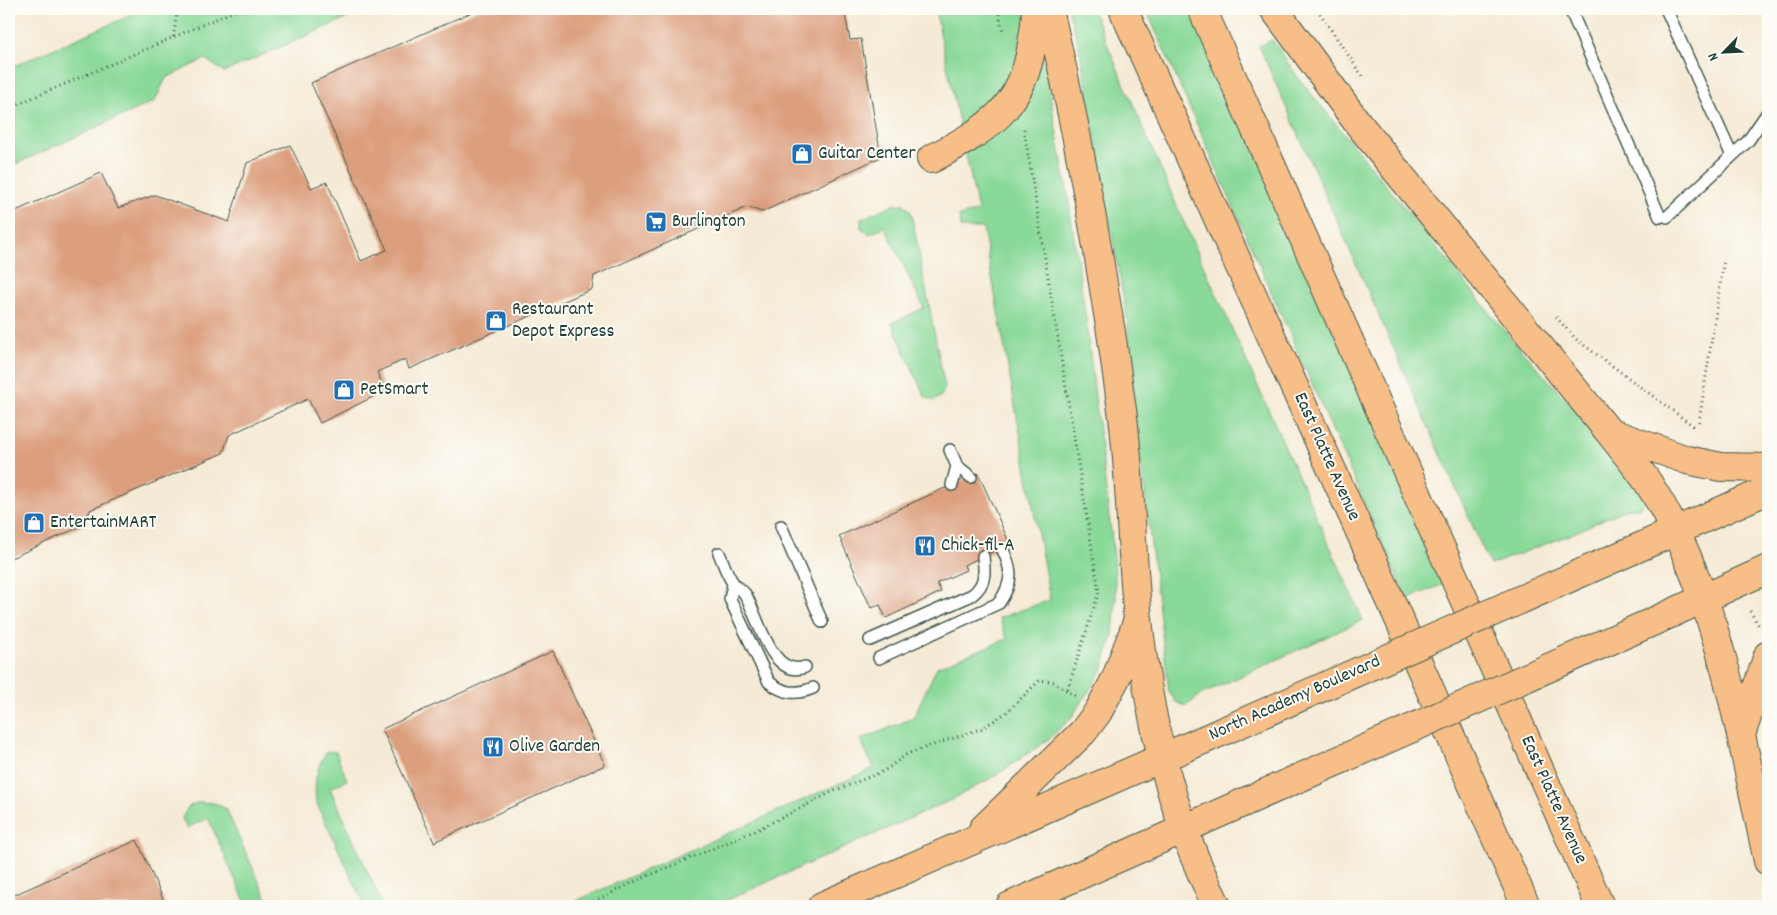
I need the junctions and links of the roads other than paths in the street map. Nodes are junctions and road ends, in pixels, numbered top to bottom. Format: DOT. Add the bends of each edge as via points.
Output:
graph roads {
  1 [pos="1036,9"];
  2 [pos="1050,9"];
  3 [pos="1123,9"];
  4 [pos="1202,9"];
  5 [pos="1274,9"];
  6 [pos="1570,9"];
  7 [pos="1666,9"];
  8 [pos="1768,112"];
  9 [pos="1732,156"];
  10 [pos="930,160"];
  11 [pos="1610,432"];
  12 [pos="950,450"];
  13 [pos="957,466"];
  14 [pos="1768,468"];
  15 [pos="971,477"];
  16 [pos="952,485"];
  17 [pos="1768,490"];
  18 [pos="781,526"];
  19 [pos="1675,532"];
  20 [pos="1002,548"];
  21 [pos="719,552"];
  22 [pos="983,556"];
  23 [pos="1768,569"];
  24 [pos="733,584"];
  25 [pos="1703,599"];
  26 [pos="1138,619"];
  27 [pos="822,622"];
  28 [pos="870,640"];
  29 [pos="1768,655"];
  30 [pos="879,658"];
  31 [pos="805,667"];
  32 [pos="813,688"];
  33 [pos="1742,735"];
  34 [pos="1162,758"];
  35 [pos="1182,829"];
  36 [pos="972,840"];
  37 [pos="1768,861"];
  38 [pos="822,906"];
  39 [pos="1010,906"];
  40 [pos="1216,906"];
  41 [pos="1526,906"];
  42 [pos="1600,906"];
  1 -- 10 [label="highway" via="1025,80 1016,93 998,116 976,135"];
  2 -- 26 [label="highway" via="1073,110 1121,409"];
  3 -- 41 [label="highway, East Platte Avenue"];
  4 -- 42 [label="highway, East Platte Avenue"];
  5 -- 11 [label="highway" via="1357,122"];
  6 -- 9 [label="lane" via="1663,218"];
  7 -- 9 [label="lane"];
  8 -- 9 [label="lane" via="1748,141"];
  11 -- 14 [label="highway" via="1687,460 1721,467"];
  11 -- 19 [label="highway" via="1649,484"];
  12 -- 13 [label="lane"];
  13 -- 15 [label="lane"];
  13 -- 16 [label="lane"];
  17 -- 19 [label="highway, North Academy Boulevard"];
  18 -- 27 [label="lane"];
  19 -- 25 [label="highway"];
  19 -- 34 [label="highway, North Academy Boulevard, bridge"];
  20 -- 30 [label="lane" via="1011,576 1008,590 999,603"];
  21 -- 24 [label="lane"];
  22 -- 28 [label="lane" via="984,580 972,596"];
  23 -- 25 [label="highway"];
  24 -- 31 [label="lane" via="744,592 759,628 781,663 798,670"];
  24 -- 32 [label="lane" via="730,599 769,682 778,690 791,693"];
  25 -- 33 [label="highway"];
  25 -- 35 [label="highway, bridge"];
  26 -- 34 [label="highway"];
  26 -- 36 [label="highway" via="1116,678 1083,732"];
  29 -- 33 [label="highway"];
  33 -- 37 [label="highway"];
  34 -- 35 [label="highway"];
  34 -- 36 [label="highway, North Academy Boulevard"];
  35 -- 39 [label="highway"];
  35 -- 40 [label="highway"];
  36 -- 38 [label="highway, North Academy Boulevard"];
}
